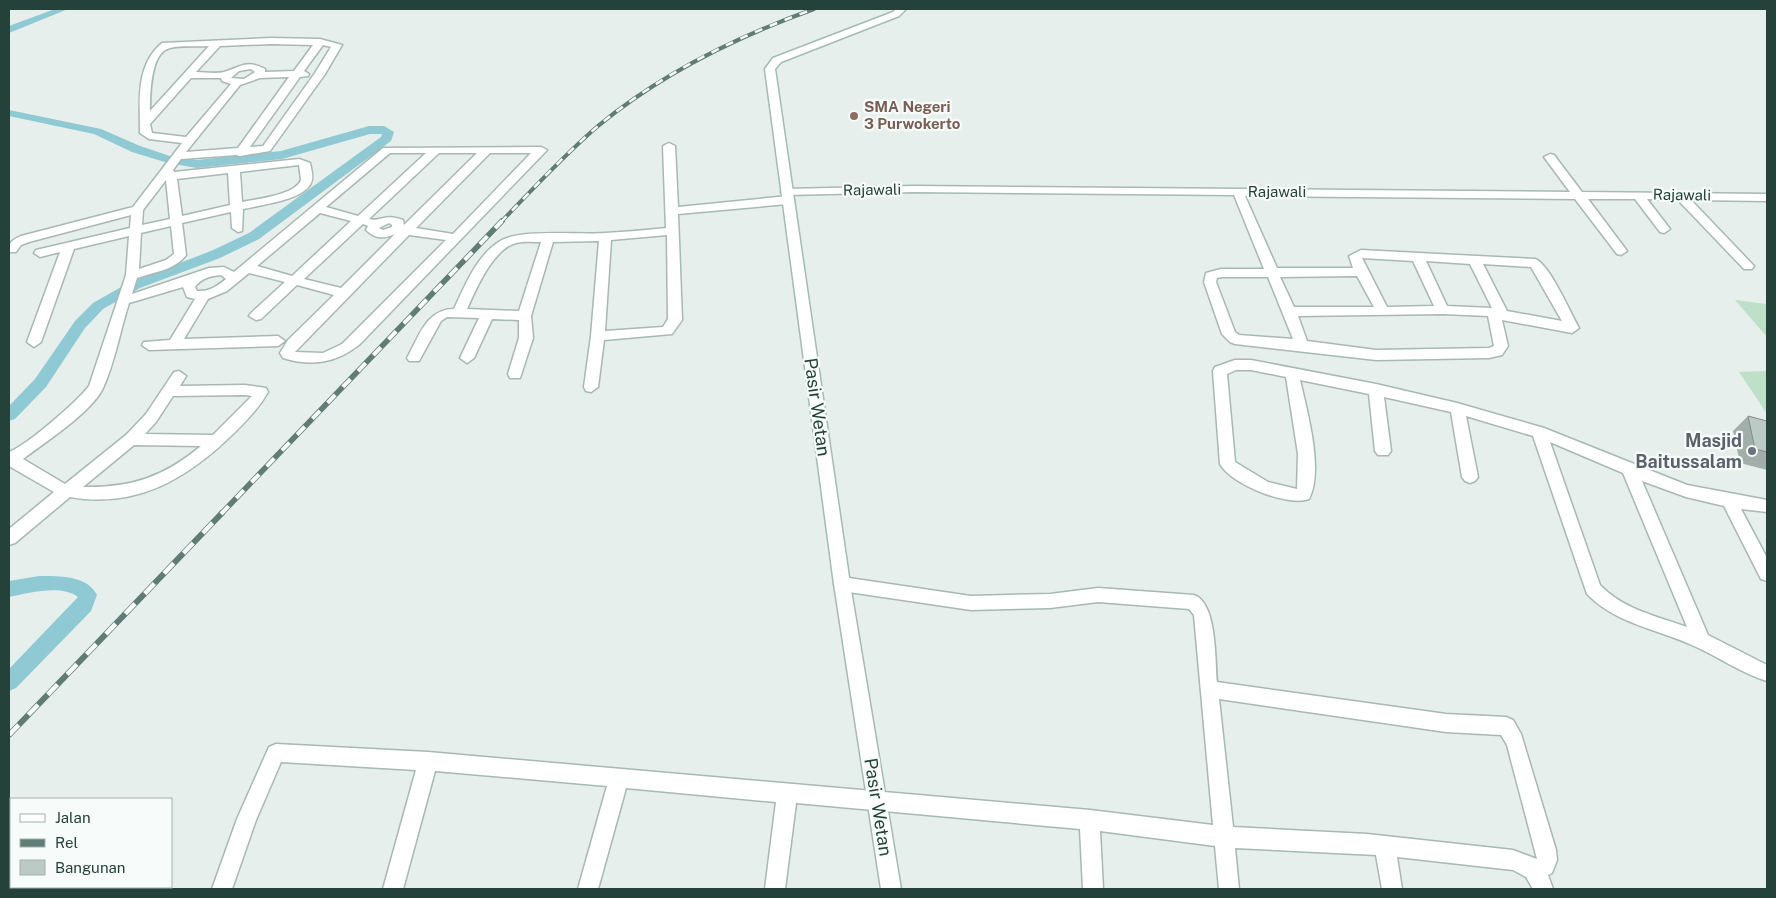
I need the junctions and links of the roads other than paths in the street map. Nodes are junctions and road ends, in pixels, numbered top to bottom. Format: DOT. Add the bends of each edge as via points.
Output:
graph roads {
  1 [pos="901,9"];
  2 [pos="270,41"];
  3 [pos="320,42"];
  4 [pos="217,43"];
  5 [pos="256,60"];
  6 [pos="299,74"];
  7 [pos="320,74"];
  8 [pos="188,75"];
  9 [pos="226,75"];
  10 [pos="258,75"];
  11 [pos="237,83"];
  12 [pos="144,123"];
  13 [pos="189,141"];
  14 [pos="669,146"];
  15 [pos="435,151"];
  16 [pos="486,151"];
  17 [pos="240,152"];
  18 [pos="1550,157"];
  19 [pos="172,166"];
  20 [pos="234,171"];
  21 [pos="1238,192"];
  22 [pos="1580,194"];
  23 [pos="1638,195"];
  24 [pos="1680,195"];
  25 [pos="788,196"];
  26 [pos="1767,197"];
  27 [pos="237,207"];
  28 [pos="316,208"];
  29 [pos="138,210"];
  30 [pos="672,211"];
  31 [pos="362,220"];
  32 [pos="175,221"];
  33 [pos="238,228"];
  34 [pos="401,229"];
  35 [pos="1664,229"];
  36 [pos="136,230"];
  37 [pos="673,231"];
  38 [pos="605,237"];
  39 [pos="456,238"];
  40 [pos="548,238"];
  41 [pos="69,245"];
  42 [pos="12,249"];
  43 [pos="1621,251"];
  44 [pos="40,252"];
  45 [pos="1417,256"];
  46 [pos="1474,259"];
  47 [pos="1748,266"];
  48 [pos="247,268"];
  49 [pos="1272,272"];
  50 [pos="1362,272"];
  51 [pos="232,277"];
  52 [pos="194,279"];
  53 [pos="294,280"];
  54 [pos="127,290"];
  55 [pos="343,293"];
  56 [pos="203,296"];
  57 [pos="1443,310"];
  58 [pos="1289,311"];
  59 [pos="1382,312"];
  60 [pos="458,313"];
  61 [pos="1499,314"];
  62 [pos="486,315"];
  63 [pos="256,316"];
  64 [pos="524,316"];
  65 [pos="598,336"];
  66 [pos="278,341"];
  67 [pos="34,342"];
  68 [pos="149,345"];
  69 [pos="174,345"];
  70 [pos="1302,345"];
  71 [pos="414,358"];
  72 [pos="467,358"];
  73 [pos="1292,373"];
  74 [pos="515,374"];
  75 [pos="179,376"];
  76 [pos="591,387"];
  77 [pos="1376,389"];
  78 [pos="170,391"];
  79 [pos="1457,408"];
  80 [pos="1539,432"];
  81 [pos="131,440"];
  82 [pos="216,441"];
  83 [pos="1383,451"];
  84 [pos="10,459"];
  85 [pos="1629,469"];
  86 [pos="1470,477"];
  87 [pos="67,491"];
  88 [pos="1730,502"];
  89 [pos="1767,506"];
  90 [pos="9,538"];
  91 [pos="1767,574"];
  92 [pos="842,584"];
  93 [pos="1701,640"];
  94 [pos="1767,672"];
  95 [pos="1209,689"];
  96 [pos="428,762"];
  97 [pos="618,778"];
  98 [pos="787,794"];
  99 [pos="877,802"];
  100 [pos="1090,820"];
  101 [pos="1224,837"];
  102 [pos="1385,846"];
  103 [pos="1535,871"];
  104 [pos="222,889"];
  105 [pos="393,889"];
  106 [pos="588,889"];
  107 [pos="775,889"];
  108 [pos="891,889"];
  109 [pos="1092,889"];
  110 [pos="1229,889"];
  111 [pos="1392,889"];
  112 [pos="1543,889"];
  1 -- 25 [label="street, Pasir Wetan" via="896,14 777,60 771,66"];
  2 -- 3 [label="street"];
  2 -- 4 [label="street"];
  2 -- 5 [label="street"];
  3 -- 6 [label="street"];
  3 -- 7 [label="street" via="337,46"];
  4 -- 8 [label="street"];
  4 -- 12 [label="street" via="162,46 151,62 144,96"];
  5 -- 9 [label="street"];
  5 -- 10 [label="street" via="260,69"];
  6 -- 7 [label="street"];
  6 -- 10 [label="street"];
  6 -- 17 [label="street"];
  7 -- 17 [label="street" via="266,149"];
  8 -- 9 [label="street"];
  8 -- 12 [label="street"];
  9 -- 11 [label="street" via="228,81"];
  10 -- 11 [label="street"];
  11 -- 13 [label="street"];
  12 -- 13 [label="street" via="149,136"];
  13 -- 19 [label="street"];
  14 -- 30 [label="street"];
  15 -- 16 [label="street"];
  15 -- 28 [label="street" via="387,150"];
  15 -- 31 [label="street"];
  16 -- 34 [label="street"];
  16 -- 39 [label="street" via="541,150"];
  17 -- 19 [label="street"];
  18 -- 22 [label="street"];
  19 -- 20 [label="street"];
  19 -- 29 [label="street"];
  19 -- 32 [label="street"];
  20 -- 27 [label="street"];
  20 -- 27 [label="street" via="299,162 304,164 308,176 300,190"];
  21 -- 22 [label="street, Rajawali"];
  21 -- 25 [label="street, Rajawali" via="914,189"];
  21 -- 49 [label="street"];
  22 -- 23 [label="street, Rajawali"];
  22 -- 43 [label="street"];
  23 -- 24 [label="street, Rajawali"];
  23 -- 35 [label="street"];
  24 -- 26 [label="street, Rajawali"];
  24 -- 47 [label="street"];
  25 -- 30 [label="street, Rajawali" via="722,208"];
  25 -- 92 [label="street, Pasir Wetan"];
  27 -- 32 [label="street"];
  27 -- 33 [label="street"];
  28 -- 31 [label="street"];
  28 -- 48 [label="street"];
  29 -- 36 [label="street"];
  29 -- 42 [label="street" via="24,238"];
  30 -- 37 [label="street"];
  31 -- 34 [label="street" via="375,224 384,219 394,219"];
  31 -- 53 [label="street"];
  32 -- 36 [label="street"];
  32 -- 54 [label="street" via="178,258"];
  34 -- 39 [label="street"];
  34 -- 55 [label="street"];
  36 -- 41 [label="street"];
  36 -- 54 [label="street"];
  37 -- 38 [label="street"];
  37 -- 65 [label="street" via="673,326 667,331"];
  38 -- 40 [label="street"];
  38 -- 65 [label="street"];
  39 -- 55 [label="street" via="344,350 313,360 288,355 293,343"];
  40 -- 60 [label="street" via="507,242 477,275"];
  40 -- 64 [label="street"];
  41 -- 44 [label="street"];
  41 -- 67 [label="street"];
  45 -- 46 [label="street"];
  45 -- 50 [label="street" via="1358,255 1356,258"];
  45 -- 57 [label="street"];
  46 -- 61 [label="street"];
  46 -- 61 [label="street" via="1535,263 1572,328"];
  48 -- 51 [label="street"];
  48 -- 53 [label="street"];
  49 -- 50 [label="street"];
  49 -- 58 [label="street"];
  49 -- 70 [label="street" via="1211,276 1210,282 1229,334 1234,339"];
  50 -- 59 [label="street"];
  51 -- 52 [label="street" via="216,270"];
  51 -- 56 [label="street" via="224,288"];
  52 -- 54 [label="street"];
  52 -- 56 [label="street" via="190,291"];
  53 -- 55 [label="street"];
  53 -- 63 [label="street"];
  54 -- 84 [label="street" via="96,388 58,425"];
  56 -- 69 [label="street"];
  57 -- 59 [label="street"];
  57 -- 61 [label="street"];
  58 -- 59 [label="street"];
  58 -- 70 [label="street"];
  60 -- 62 [label="street"];
  60 -- 71 [label="street" via="445,313 436,318"];
  61 -- 70 [label="street" via="1501,346 1498,352 1489,354 1376,356"];
  62 -- 64 [label="street"];
  62 -- 72 [label="street"];
  64 -- 74 [label="street" via="528,324 527,335"];
  65 -- 76 [label="street"];
  66 -- 69 [label="street"];
  68 -- 69 [label="street"];
  73 -- 73 [label="street" via="1304,432 1306,484 1303,495 1296,496 1243,476 1228,464 1220,371 1235,365 1251,365"];
  73 -- 77 [label="street"];
  75 -- 78 [label="street"];
  77 -- 79 [label="street"];
  77 -- 83 [label="street"];
  78 -- 81 [label="street"];
  78 -- 82 [label="street" via="261,392"];
  79 -- 80 [label="street"];
  79 -- 86 [label="street"];
  80 -- 85 [label="street"];
  80 -- 93 [label="street" via="1596,594 1614,606"];
  81 -- 82 [label="street"];
  81 -- 87 [label="street"];
  82 -- 87 [label="street" via="198,459 153,485 137,490 100,493"];
  84 -- 87 [label="street"];
  85 -- 88 [label="street" via="1676,488"];
  85 -- 93 [label="street"];
  87 -- 90 [label="street"];
  88 -- 89 [label="street"];
  88 -- 91 [label="street"];
  92 -- 95 [label="street" via="971,603 1050,601 1098,595 1194,602 1202,613"];
  92 -- 99 [label="street, Pasir Wetan"];
  93 -- 94 [label="street"];
  95 -- 101 [label="street"];
  95 -- 103 [label="street" via="1446,723 1506,726 1516,745 1546,850 1545,866"];
  96 -- 97 [label="street"];
  96 -- 104 [label="street" via="276,753 247,819"];
  96 -- 105 [label="street"];
  97 -- 98 [label="street"];
  97 -- 106 [label="street"];
  98 -- 99 [label="street"];
  98 -- 107 [label="street"];
  99 -- 100 [label="street"];
  99 -- 108 [label="street, Pasir Wetan"];
  100 -- 101 [label="street"];
  100 -- 109 [label="street"];
  101 -- 102 [label="street"];
  101 -- 110 [label="street"];
  102 -- 103 [label="street" via="1513,860 1525,863"];
  102 -- 111 [label="street"];
  103 -- 112 [label="street"];
}
